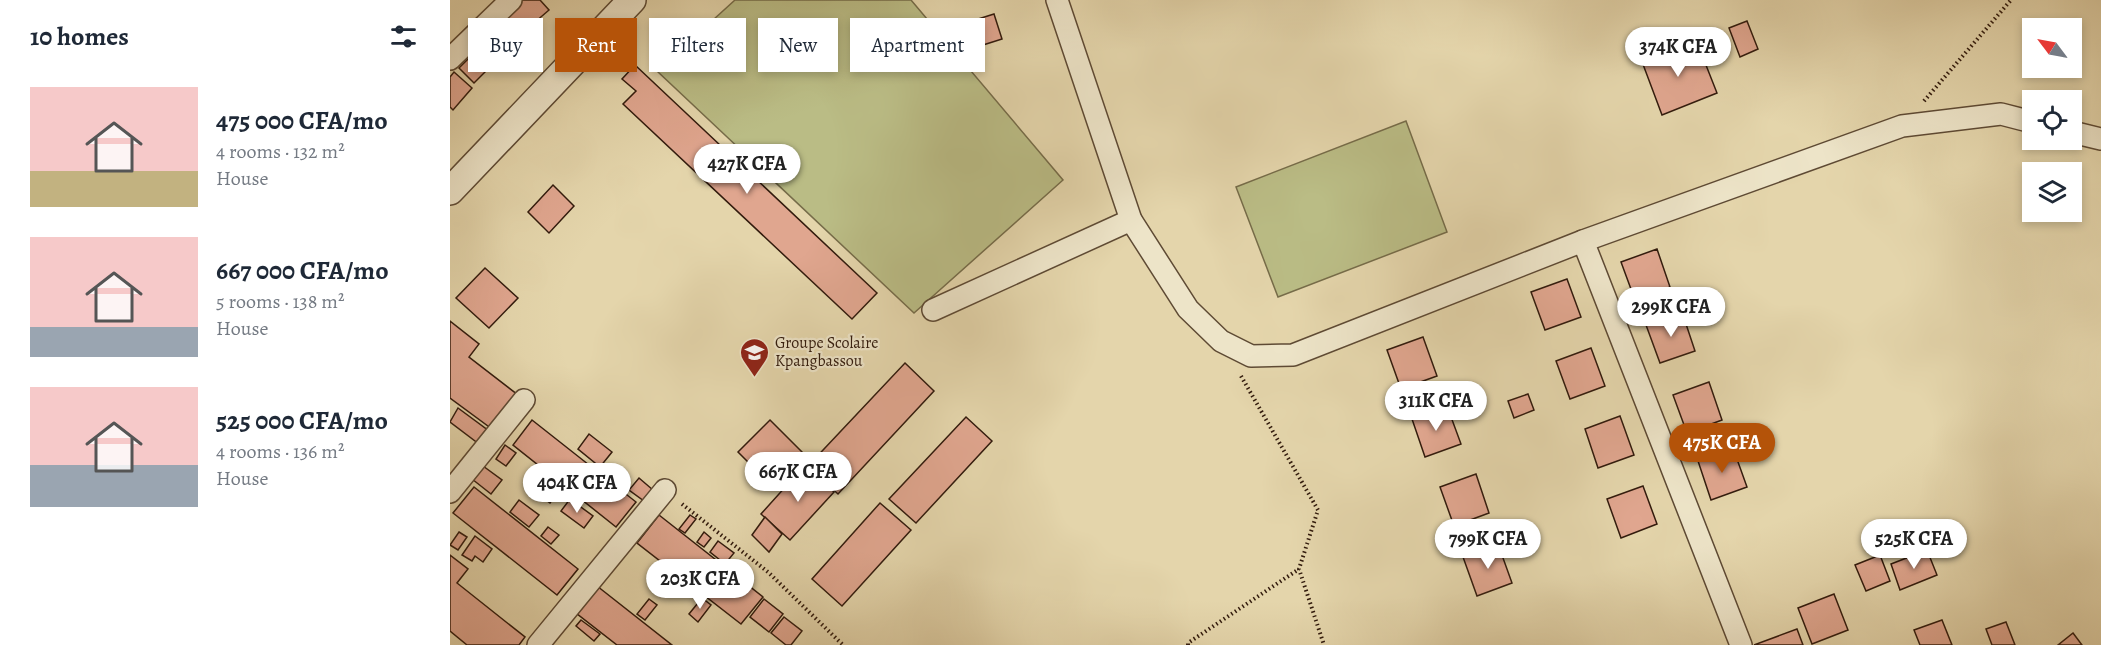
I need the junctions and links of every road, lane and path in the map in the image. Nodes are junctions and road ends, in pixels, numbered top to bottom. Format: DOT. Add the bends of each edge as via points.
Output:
graph roads {
  1 [pos="511,0"];
  2 [pos="632,0"];
  3 [pos="1057,0"];
  4 [pos="2011,0"];
  5 [pos="450,59"];
  6 [pos="2022,119"];
  7 [pos="1902,126"];
  8 [pos="2082,134"];
  9 [pos="2101,139"];
  10 [pos="450,191"];
  11 [pos="1131,220"];
  12 [pos="1583,241"];
  13 [pos="933,310"];
  14 [pos="1221,341"];
  15 [pos="524,400"];
  16 [pos="665,490"];
  17 [pos="450,492"];
  18 [pos="1299,568"];
  19 [pos="538,645"];
  20 [pos="843,645"];
  21 [pos="1188,645"];
  22 [pos="1324,645"];
  23 [pos="1741,645"];
  1 -- 5 [label="street"];
  2 -- 10 [label="street"];
  3 -- 11 [label="street"];
  4 -- 7 [label="path"];
  6 -- 7 [label="street" via="2001,114"];
  7 -- 12 [label="street"];
  8 -- 9 [label="street"];
  11 -- 13 [label="street"];
  11 -- 14 [label="street" via="1188,309"];
  12 -- 14 [label="street" via="1293,355 1251,356"];
  12 -- 23 [label="street"];
  14 -- 18 [label="path" via="1318,510"];
  15 -- 17 [label="street"];
  16 -- 19 [label="street"];
  16 -- 20 [label="path" via="768,572"];
  18 -- 21 [label="path"];
  18 -- 22 [label="path"];
}
